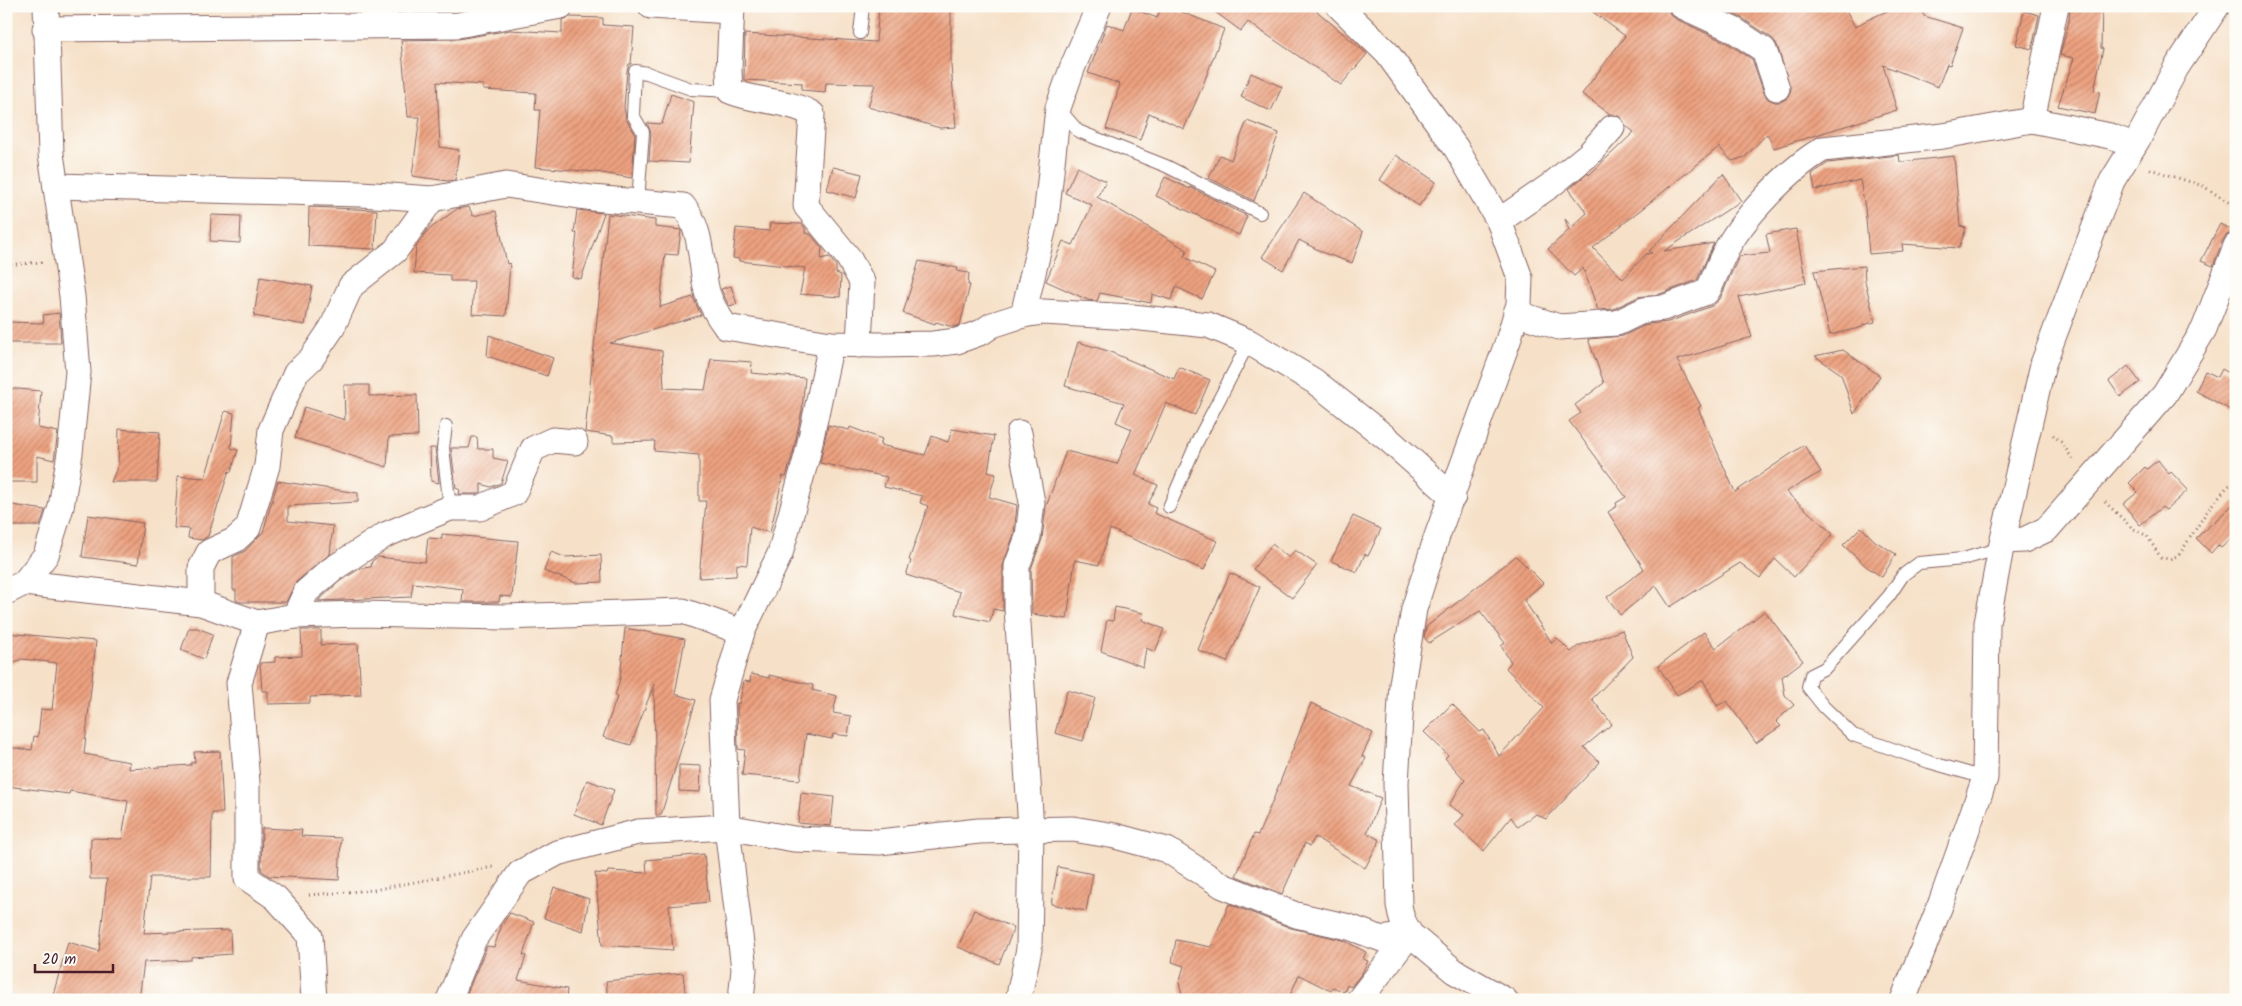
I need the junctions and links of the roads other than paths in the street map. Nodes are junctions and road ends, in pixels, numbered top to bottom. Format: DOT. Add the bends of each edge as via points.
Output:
graph roads {
  1 [pos="561,6"];
  2 [pos="651,6"];
  3 [pos="863,6"];
  4 [pos="1099,6"];
  5 [pos="1338,6"];
  6 [pos="1682,6"];
  7 [pos="2056,6"];
  8 [pos="2217,6"];
  9 [pos="731,9"];
  10 [pos="46,17"];
  11 [pos="860,34"];
  12 [pos="1777,88"];
  13 [pos="730,91"];
  14 [pos="1058,108"];
  15 [pos="2032,120"];
  16 [pos="1612,128"];
  17 [pos="2129,152"];
  18 [pos="56,186"];
  19 [pos="432,199"];
  20 [pos="638,202"];
  21 [pos="1260,213"];
  22 [pos="1498,221"];
  23 [pos="2236,246"];
  24 [pos="1516,313"];
  25 [pos="1023,315"];
  26 [pos="1248,342"];
  27 [pos="831,344"];
  28 [pos="859,345"];
  29 [pos="446,426"];
  30 [pos="1019,433"];
  31 [pos="575,442"];
  32 [pos="1453,497"];
  33 [pos="1169,507"];
  34 [pos="450,508"];
  35 [pos="2002,545"];
  36 [pos="15,587"];
  37 [pos="201,603"];
  38 [pos="295,616"];
  39 [pos="258,623"];
  40 [pos="742,632"];
  41 [pos="1984,778"];
  42 [pos="727,827"];
  43 [pos="1031,829"];
  44 [pos="1410,934"];
  45 [pos="314,1000"];
  46 [pos="449,1000"];
  47 [pos="741,1000"];
  48 [pos="1018,1000"];
  49 [pos="1360,1000"];
  50 [pos="1505,1000"];
  51 [pos="1903,1000"];
  1 -- 10 [label="street" via="458,25"];
  2 -- 9 [label="street"];
  3 -- 11 [label="lane"];
  4 -- 14 [label="street"];
  5 -- 22 [label="street" via="1387,53 1456,148"];
  6 -- 12 [label="street" via="1734,30 1764,50"];
  7 -- 15 [label="street"];
  8 -- 17 [label="street" via="2176,68"];
  9 -- 13 [label="street"];
  10 -- 18 [label="street" via="51,154"];
  13 -- 20 [label="lane" via="691,89 647,73 635,72 633,115 643,132"];
  13 -- 28 [label="street" via="812,114 806,206 848,257 862,282"];
  14 -- 21 [label="lane" via="1078,131 1166,166"];
  14 -- 25 [label="street" via="1046,218"];
  15 -- 17 [label="street" via="2110,136 2123,142"];
  15 -- 24 [label="street" via="1943,136 1823,149 1807,158 1754,212 1724,254 1708,292 1663,308 1644,310 1617,323 1559,326"];
  16 -- 22 [label="street" via="1589,154"];
  17 -- 35 [label="street" via="2112,181 2047,355"];
  18 -- 19 [label="street" via="361,194"];
  18 -- 36 [label="street" via="72,296 78,372 70,452 61,507 46,555"];
  19 -- 20 [label="street" via="506,185"];
  19 -- 37 [label="street" via="395,251 352,286 332,328 311,359 296,373 271,430 267,466 248,528 235,540 209,552 201,568"];
  20 -- 27 [label="street" via="682,206 692,217 708,293 726,327"];
  22 -- 24 [label="street" via="1520,278"];
  23 -- 35 [label="street" via="2204,330 2165,394 2047,529 2024,540"];
  24 -- 32 [label="street"];
  25 -- 26 [label="street" via="1043,312 1132,316 1208,325"];
  25 -- 28 [label="street" via="957,341"];
  26 -- 32 [label="street" via="1314,381 1389,440"];
  26 -- 33 [label="lane" via="1197,442"];
  27 -- 28 [label="street"];
  27 -- 40 [label="street" via="780,554"];
  29 -- 34 [label="lane" via="443,448"];
  30 -- 43 [label="street" via="1032,502 1028,537 1017,566"];
  31 -- 34 [label="street" via="553,440 533,449 514,493 480,508"];
  32 -- 44 [label="street" via="1414,609 1402,684 1396,783 1397,856 1399,905"];
  34 -- 38 [label="street" via="385,535 331,570 306,592"];
  35 -- 41 [label="street" via="1987,623"];
  35 -- 41 [label="lane" via="1963,559 1919,563 1903,575 1889,596 1825,668 1811,675 1808,687 1853,735"];
  36 -- 37 [label="street"];
  37 -- 39 [label="street"];
  38 -- 39 [label="street"];
  38 -- 40 [label="street" via="505,617 683,611"];
  39 -- 45 [label="street" via="239,683 247,783 247,878 276,898 310,936"];
  40 -- 42 [label="street" via="722,700"];
  41 -- 51 [label="street"];
  42 -- 43 [label="street" via="794,839 879,842"];
  42 -- 46 [label="street" via="638,832 557,853 520,873 474,939"];
  42 -- 47 [label="street" via="744,969"];
  43 -- 44 [label="street" via="1115,836 1167,850 1223,886 1296,915 1382,938"];
  43 -- 48 [label="street" via="1029,949"];
  44 -- 49 [label="street"];
  44 -- 50 [label="street" via="1454,971"];
}
